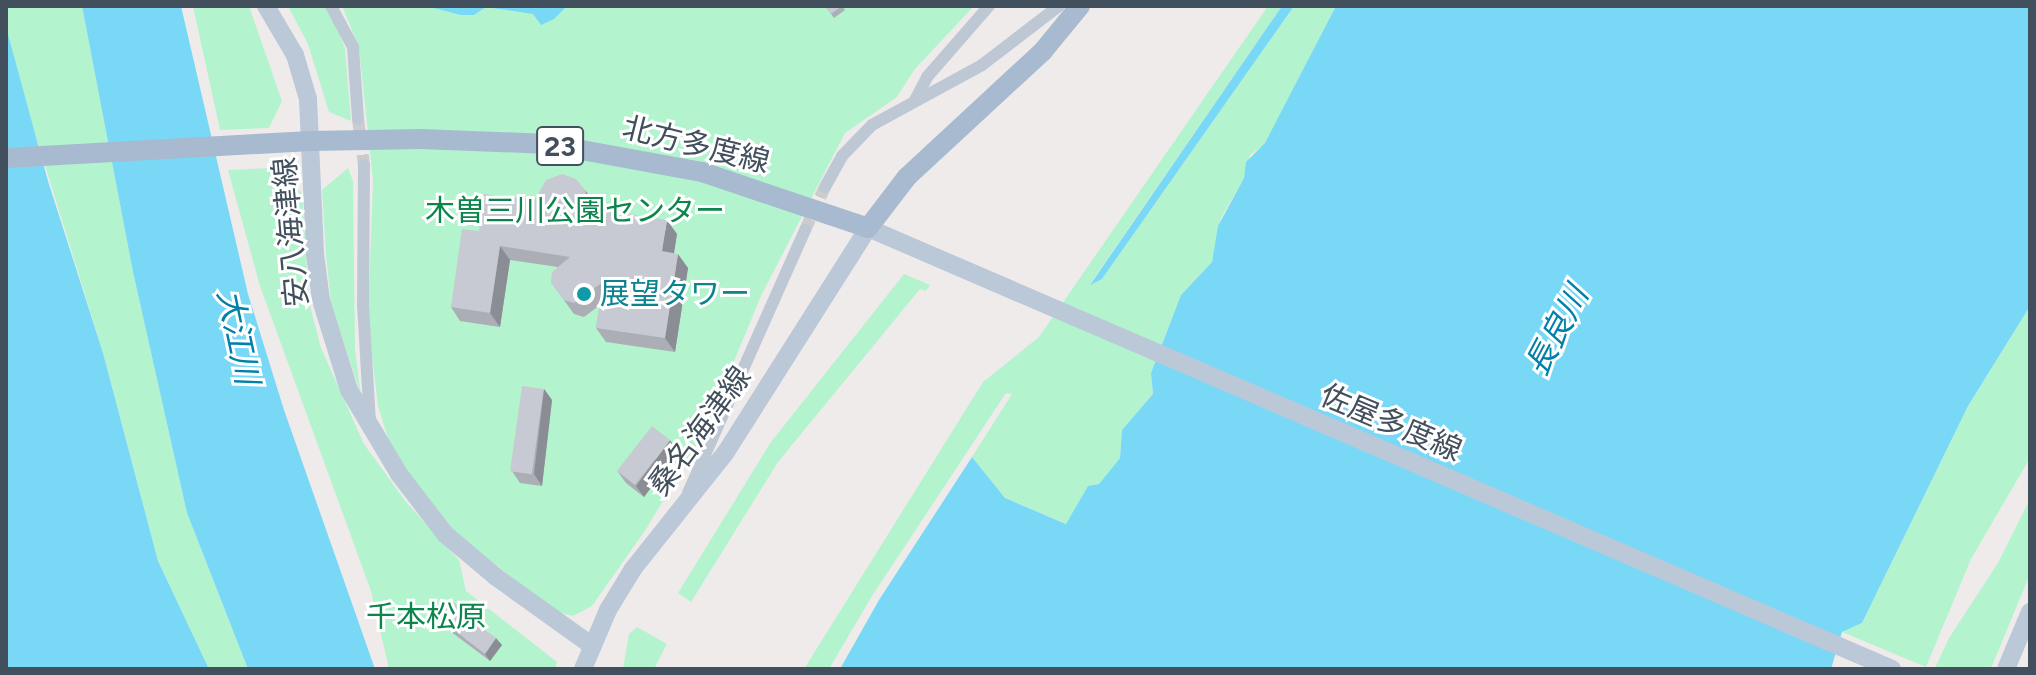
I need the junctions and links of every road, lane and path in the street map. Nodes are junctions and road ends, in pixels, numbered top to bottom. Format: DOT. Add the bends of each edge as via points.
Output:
graph roads {
  1 [pos="266,6"];
  2 [pos="331,6"];
  3 [pos="989,6"];
  4 [pos="1059,6"];
  5 [pos="1080,6"];
  6 [pos="915,100"];
  7 [pos="358,119"];
  8 [pos="311,141"];
  9 [pos="6,158"];
  10 [pos="364,165"];
  11 [pos="825,187"];
  12 [pos="868,228"];
  13 [pos="805,230"];
  14 [pos="371,431"];
  15 [pos="685,499"];
  16 [pos="2030,612"];
  17 [pos="591,645"];
  18 [pos="583,669"];
  19 [pos="1892,669"];
  20 [pos="2006,669"];
  1 -- 8 [label="main road, 安八海津線" via="295,55 308,99"];
  2 -- 7 [label="street" via="353,47"];
  3 -- 6 [label="street" via="927,77"];
  4 -- 6 [label="street" via="982,65"];
  5 -- 12 [label="main road" via="1043,51 907,177"];
  6 -- 11 [label="street" via="872,125 842,156"];
  8 -- 9 [label="main road, 北方多度線 / 23"];
  8 -- 12 [label="main road, 北方多度線 / 23" via="549,144 702,172"];
  8 -- 14 [label="main road, 安八海津線" via="321,300 349,390"];
  10 -- 14 [label="street" via="363,305"];
  12 -- 15 [label="main road, 桑名海津線" via="726,452"];
  12 -- 19 [label="main road, 佐屋多度線"];
  13 -- 15 [label="street"];
  14 -- 17 [label="main road, 安八海津線" via="445,534"];
  15 -- 17 [label="main road, 桑名海津線" via="633,569"];
  16 -- 20 [label="main road"];
  17 -- 18 [label="main road, 桑名海津線"];
}
